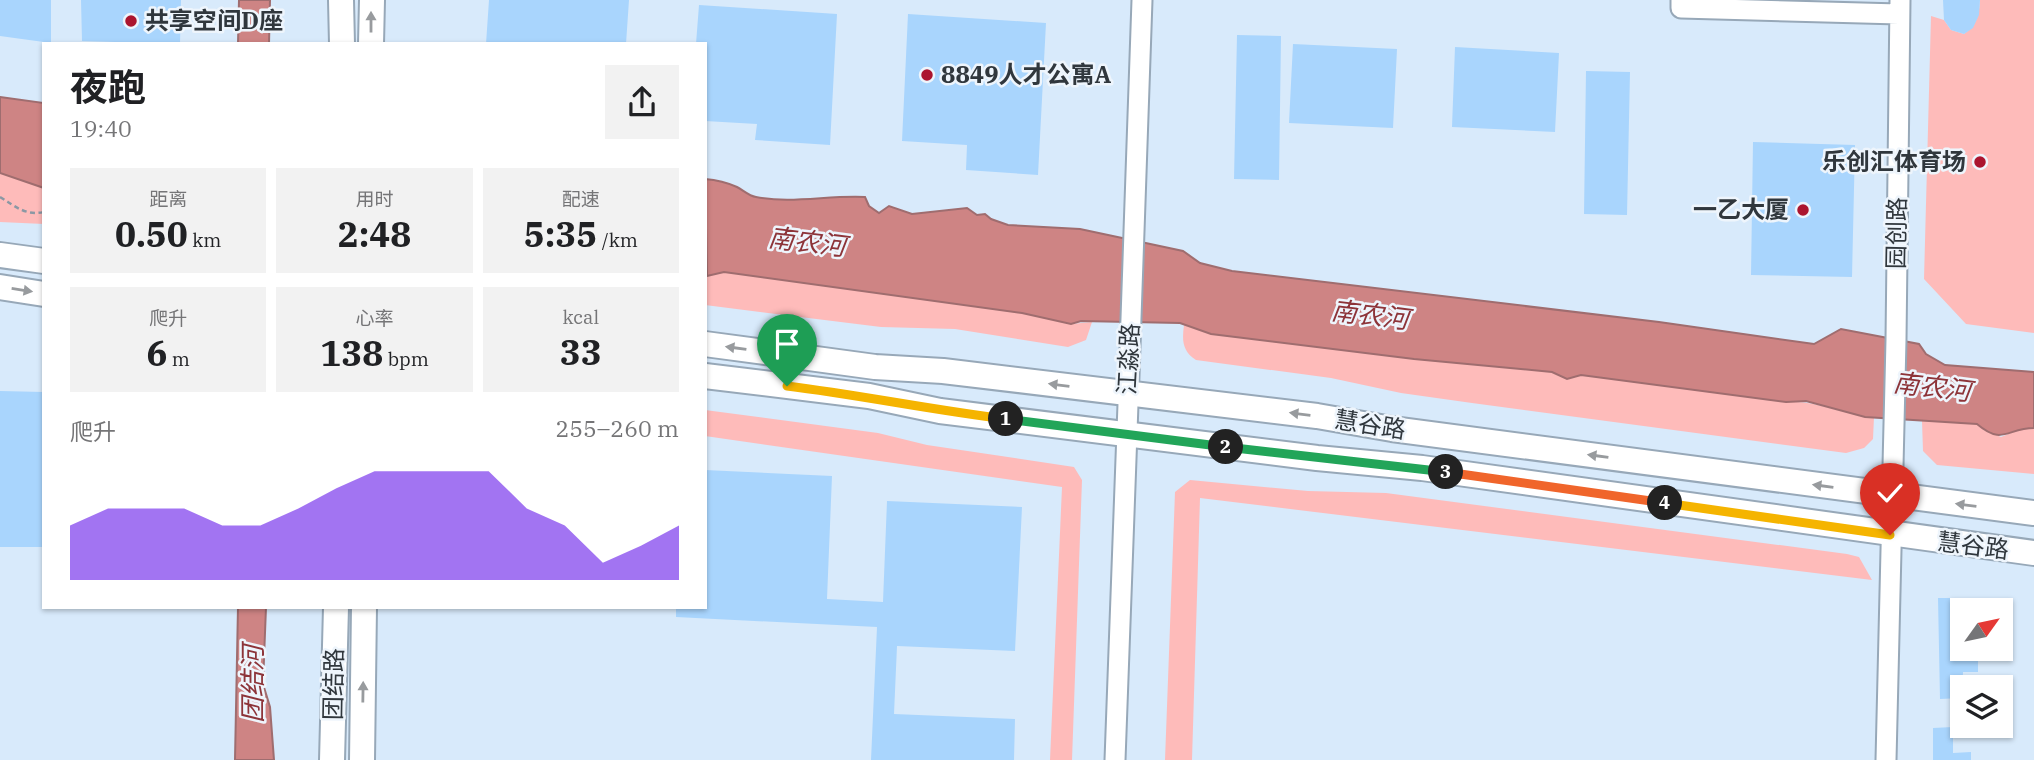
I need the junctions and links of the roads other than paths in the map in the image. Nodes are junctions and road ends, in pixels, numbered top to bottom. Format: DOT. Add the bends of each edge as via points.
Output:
graph roads {
  1 [pos="341,0"];
  2 [pos="372,0"];
  3 [pos="1142,0"];
  4 [pos="1681,4"];
  5 [pos="1900,7"];
  6 [pos="342,42"];
  7 [pos="371,42"];
  8 [pos="0,255"];
  9 [pos="42,261"];
  10 [pos="0,287"];
  11 [pos="42,294"];
  12 [pos="707,344"];
  13 [pos="707,376"];
  14 [pos="1127,394"];
  15 [pos="1126,434"];
  16 [pos="1891,496"];
  17 [pos="2034,513"];
  18 [pos="1890,535"];
  19 [pos="2034,553"];
  20 [pos="336,609"];
  21 [pos="364,609"];
  22 [pos="332,760"];
  23 [pos="362,760"];
  24 [pos="1115,760"];
  25 [pos="1886,760"];
  1 -- 6 [label="main road"];
  7 -- 2 [label="main road, one-way"];
  3 -- 14 [label="street, 江淼路"];
  4 -- 5 [label="street"];
  5 -- 16 [label="street, 园创路"];
  8 -- 9 [label="main road"];
  10 -- 11 [label="main road, one-way"];
  14 -- 12 [label="main road, 慧谷路, one-way"];
  13 -- 15 [label="main road, 慧谷路"];
  14 -- 15 [label="street, 江淼路"];
  16 -- 14 [label="main road, 慧谷路, one-way"];
  15 -- 18 [label="main road, 慧谷路" via="1422,468"];
  15 -- 24 [label="street, 江淼路"];
  17 -- 16 [label="main road, 慧谷路, one-way"];
  16 -- 18 [label="street"];
  18 -- 19 [label="main road, 慧谷路"];
  18 -- 25 [label="street"];
  20 -- 22 [label="main road, 团结路"];
  23 -- 21 [label="main road, 团结路, one-way"];
}
